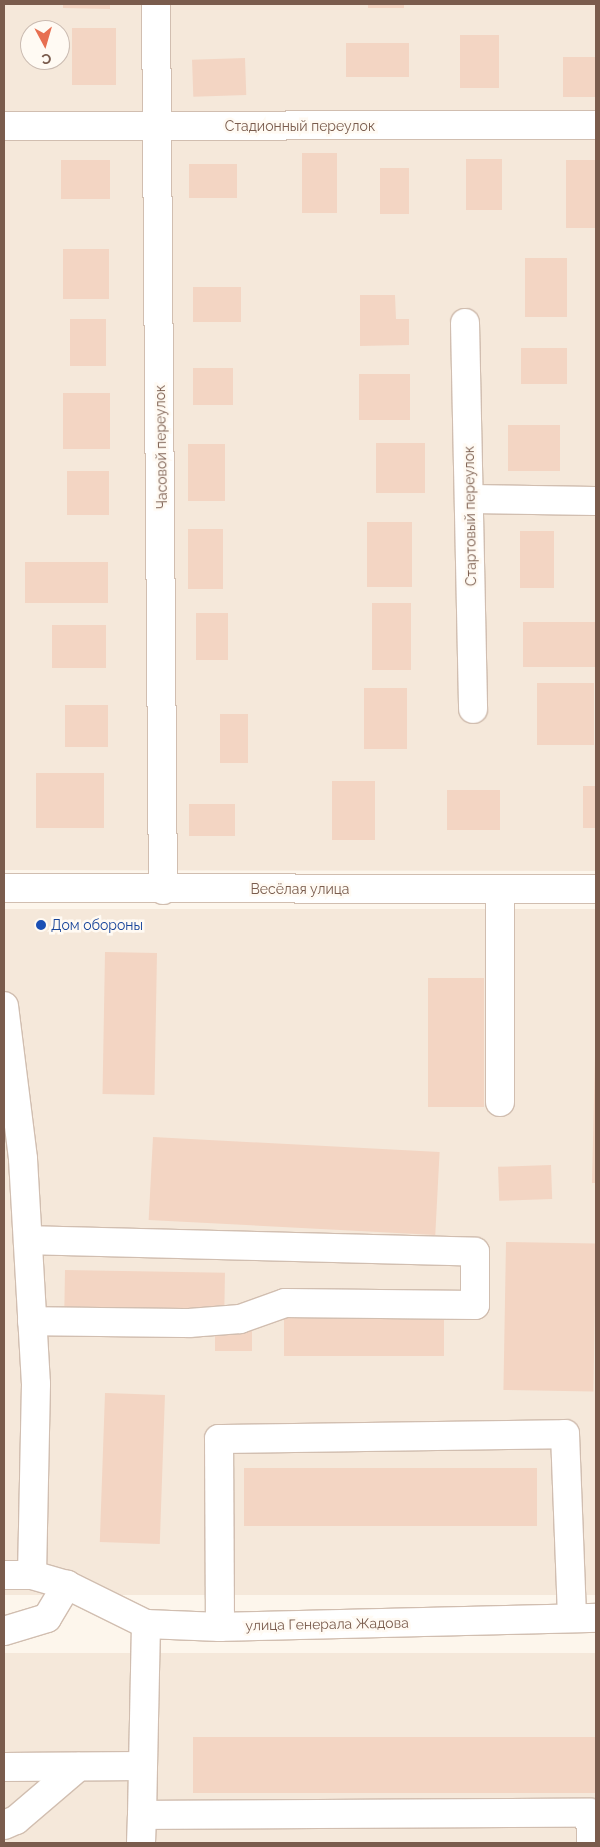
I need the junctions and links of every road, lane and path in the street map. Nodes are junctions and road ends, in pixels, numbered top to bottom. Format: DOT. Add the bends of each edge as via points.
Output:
graph roads {
  1 [pos="156,4"];
  2 [pos="596,125"];
  3 [pos="4,126"];
  4 [pos="154,127"];
  5 [pos="465,322"];
  6 [pos="470,499"];
  7 [pos="596,500"];
  8 [pos="473,709"];
  9 [pos="4,888"];
  10 [pos="500,889"];
  11 [pos="596,889"];
  12 [pos="163,890"];
  13 [pos="4,1006"];
  14 [pos="500,1102"];
  15 [pos="28,1240"];
  16 [pos="32,1321"];
  17 [pos="4,1574"];
  18 [pos="32,1574"];
  19 [pos="67,1585"];
  20 [pos="584,1618"];
  21 [pos="146,1624"];
  22 [pos="220,1627"];
  23 [pos="4,1631"];
  24 [pos="143,1766"];
  25 [pos="4,1767"];
  26 [pos="78,1767"];
  27 [pos="142,1815"];
  28 [pos="4,1824"];
  29 [pos="141,1843"];
  30 [pos="591,1843"];
  1 -- 4 [label="street, Часовой переулок"];
  2 -- 4 [label="street, Стадионный переулок"];
  3 -- 4 [label="street, Стадионный переулок"];
  4 -- 12 [label="street, Часовой переулок" via="162,511"];
  5 -- 6 [label="street, Стартовый переулок"];
  6 -- 7 [label="street"];
  6 -- 8 [label="street, Стартовый переулок"];
  9 -- 12 [label="street, Весёлая улица"];
  10 -- 11 [label="street, Весёлая улица"];
  10 -- 12 [label="street, Весёлая улица"];
  10 -- 14 [label="street"];
  13 -- 15 [label="street" via="23,1159"];
  15 -- 16 [label="street"];
  15 -- 16 [label="street" via="475,1252 475,1306 285,1303 240,1319 189,1324"];
  16 -- 18 [label="street" via="36,1384"];
  17 -- 18 [label="street, улица Генерала Жадова"];
  18 -- 19 [label="street, улица Генерала Жадова"];
  19 -- 21 [label="street, улица Генерала Жадова"];
  19 -- 23 [label="street" via="47,1618"];
  20 -- 22 [label="street, улица Генерала Жадова"];
  20 -- 22 [label="street" via="565,1434 218,1439"];
  21 -- 22 [label="street, улица Генерала Жадова"];
  21 -- 24 [label="street"];
  24 -- 26 [label="street"];
  24 -- 27 [label="street"];
  25 -- 26 [label="street"];
  26 -- 28 [label="street" via="16,1820"];
  27 -- 29 [label="street"];
  27 -- 30 [label="street" via="590,1813"];
}
